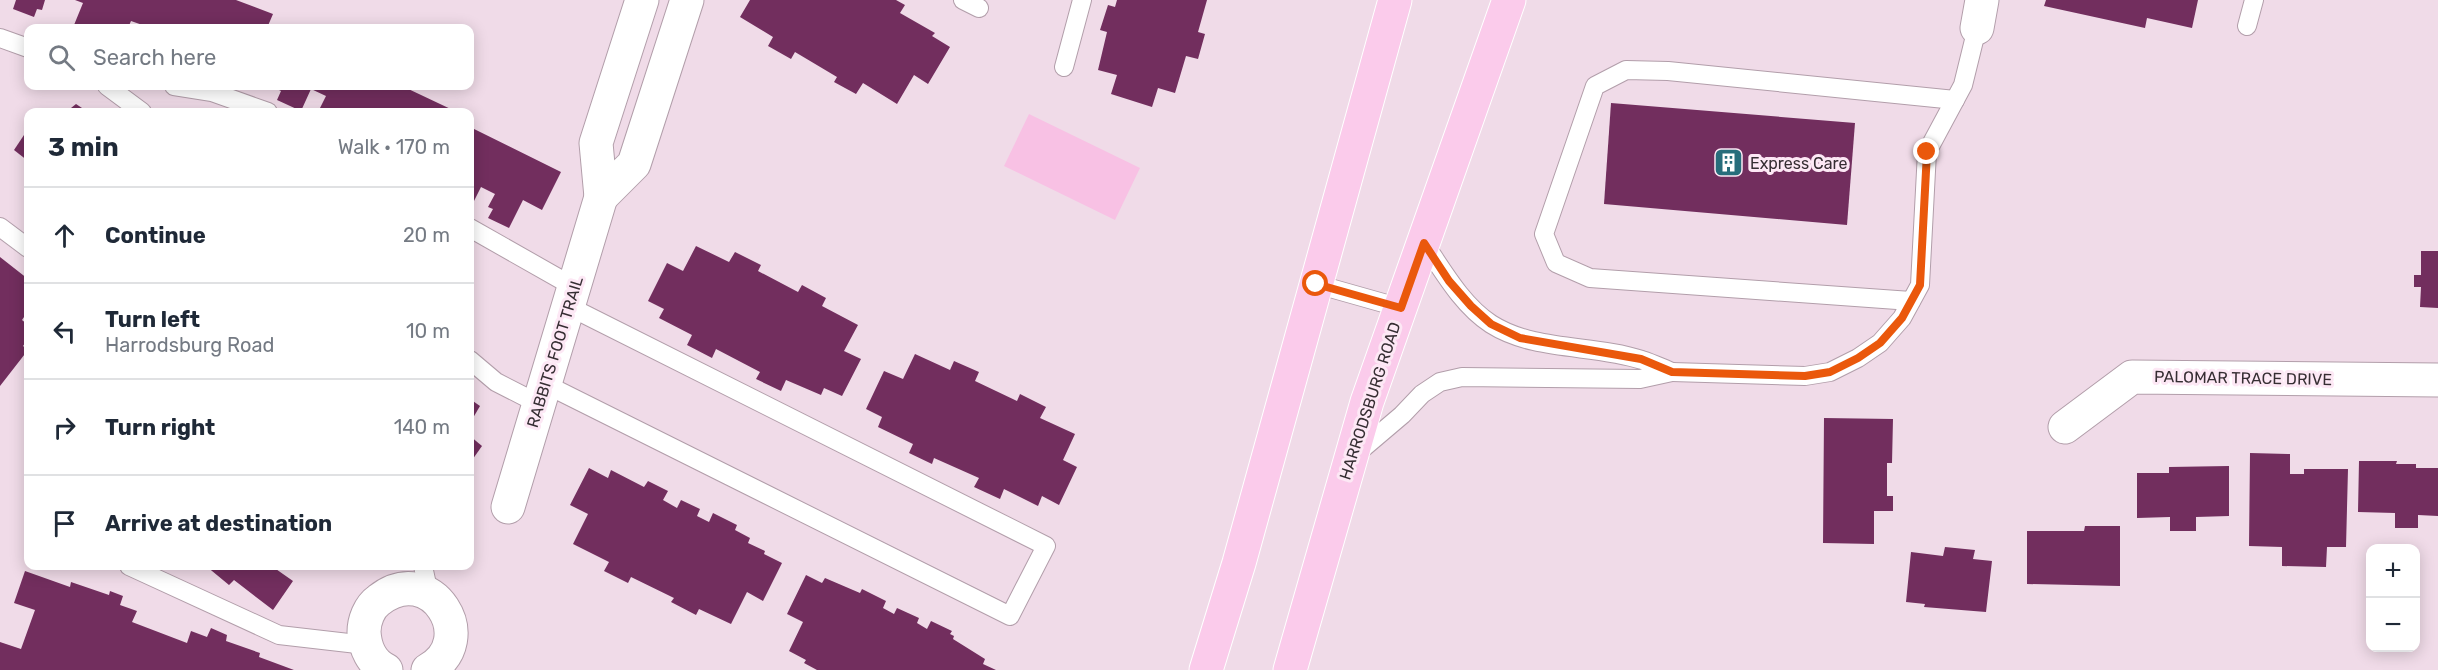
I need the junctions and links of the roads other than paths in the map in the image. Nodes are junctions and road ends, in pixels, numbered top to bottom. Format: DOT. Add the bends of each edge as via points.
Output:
graph roads {
  1 [pos="642,0"];
  2 [pos="687,0"];
  3 [pos="1082,0"];
  4 [pos="1395,0"];
  5 [pos="1509,0"];
  6 [pos="2254,0"];
  7 [pos="1980,14"];
  8 [pos="2247,26"];
  9 [pos="0,38"];
  10 [pos="24,47"];
  11 [pos="1064,67"];
  12 [pos="112,90"];
  13 [pos="199,90"];
  14 [pos="1955,100"];
  15 [pos="137,108"];
  16 [pos="257,108"];
  17 [pos="601,197"];
  18 [pos="0,227"];
  19 [pos="474,231"];
  20 [pos="1424,243"];
  21 [pos="24,245"];
  22 [pos="1316,284"];
  23 [pos="571,296"];
  24 [pos="1911,301"];
  25 [pos="1401,308"];
  26 [pos="474,363"];
  27 [pos="1672,372"];
  28 [pos="2438,380"];
  29 [pos="542,394"];
  30 [pos="2065,427"];
  31 [pos="1350,460"];
  32 [pos="508,507"];
  33 [pos="138,570"];
  34 [pos="426,580"];
  35 [pos="366,645"];
  36 [pos="386,670"];
  37 [pos="428,670"];
  38 [pos="1206,670"];
  39 [pos="1290,670"];
  1 -- 17 [label="street, RABBITS FOOT TRAIL" via="596,143"];
  2 -- 17 [label="street, RABBITS FOOT TRAIL" via="634,164"];
  3 -- 11 [label="lane"];
  4 -- 22 [label="main road"];
  5 -- 20 [label="main road, HARRODSBURG ROAD"];
  6 -- 8 [label="lane"];
  7 -- 14 [label="lane" via="1963,85"];
  9 -- 10 [label="lane"];
  12 -- 15 [label="lane"];
  13 -- 16 [label="lane"];
  14 -- 24 [label="lane" via="1927,152 1920,285"];
  14 -- 24 [label="lane" via="1626,70 1595,86 1544,234 1556,263 1590,278"];
  17 -- 23 [label="street, RABBITS FOOT TRAIL"];
  18 -- 21 [label="lane"];
  19 -- 23 [label="lane"];
  20 -- 25 [label="main road, HARRODSBURG ROAD"];
  20 -- 27 [label="lane" via="1449,281 1491,324 1520,338 1641,359"];
  22 -- 25 [label="lane"];
  22 -- 38 [label="main road"];
  23 -- 29 [label="street, RABBITS FOOT TRAIL"];
  23 -- 29 [label="lane" via="1046,546 1010,616"];
  24 -- 27 [label="lane" via="1880,343 1830,372 1805,376"];
  25 -- 31 [label="main road, HARRODSBURG ROAD"];
  26 -- 29 [label="lane" via="496,382"];
  27 -- 31 [label="lane" via="1640,379 1462,377 1440,382"];
  28 -- 30 [label="street, PALOMAR TRACE DRIVE" via="2132,377"];
  29 -- 32 [label="street, RABBITS FOOT TRAIL"];
  31 -- 39 [label="main road, HARRODSBURG ROAD"];
  33 -- 35 [label="lane" via="279,635"];
  34 -- 35 [label="street" via="415,589 400,589 375,603 367,615"];
  34 -- 37 [label="street" via="448,615 451,629 444,657"];
  35 -- 36 [label="street"];
}
